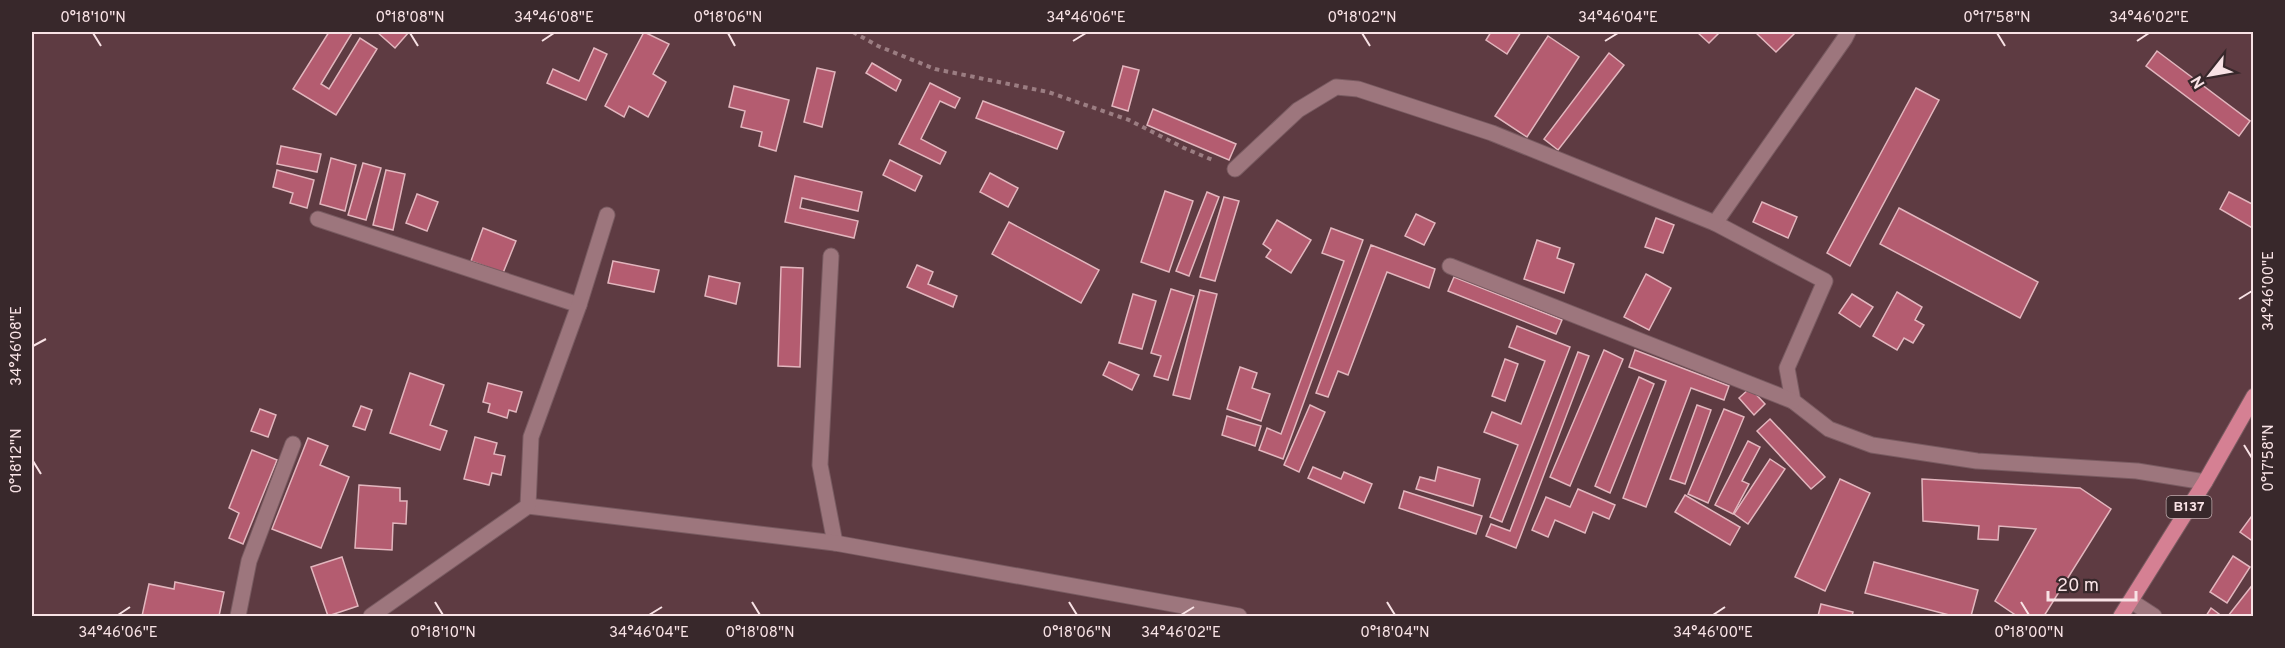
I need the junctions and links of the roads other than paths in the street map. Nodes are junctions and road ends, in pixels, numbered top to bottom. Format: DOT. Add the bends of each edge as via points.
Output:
graph roads {
  1 [pos="1848,32"];
  2 [pos="1235,169"];
  3 [pos="607,215"];
  4 [pos="318,219"];
  5 [pos="1715,223"];
  6 [pos="831,256"];
  7 [pos="1450,266"];
  8 [pos="579,305"];
  9 [pos="2253,396"];
  10 [pos="1793,401"];
  11 [pos="293,444"];
  12 [pos="2205,482"];
  13 [pos="528,506"];
  14 [pos="835,543"];
  15 [pos="2131,601"];
  16 [pos="238,616"];
  17 [pos="371,616"];
  18 [pos="1239,616"];
  19 [pos="2121,616"];
  20 [pos="2154,616"];
  1 -- 5 [label="street"];
  2 -- 5 [label="street" via="1298,110 1336,87 1358,89 1492,133"];
  3 -- 8 [label="street"];
  4 -- 8 [label="street"];
  5 -- 10 [label="street" via="1825,280 1786,368"];
  6 -- 14 [label="street" via="820,465"];
  7 -- 10 [label="street"];
  8 -- 13 [label="street" via="531,437"];
  9 -- 12 [label="main road, B137"];
  10 -- 12 [label="street" via="1829,429 1872,444 1977,460 2137,471"];
  11 -- 16 [label="street" via="249,561"];
  12 -- 15 [label="main road, B137"];
  13 -- 14 [label="street"];
  13 -- 17 [label="street"];
  14 -- 18 [label="street"];
  15 -- 19 [label="main road, B137"];
  15 -- 20 [label="street"];
}
